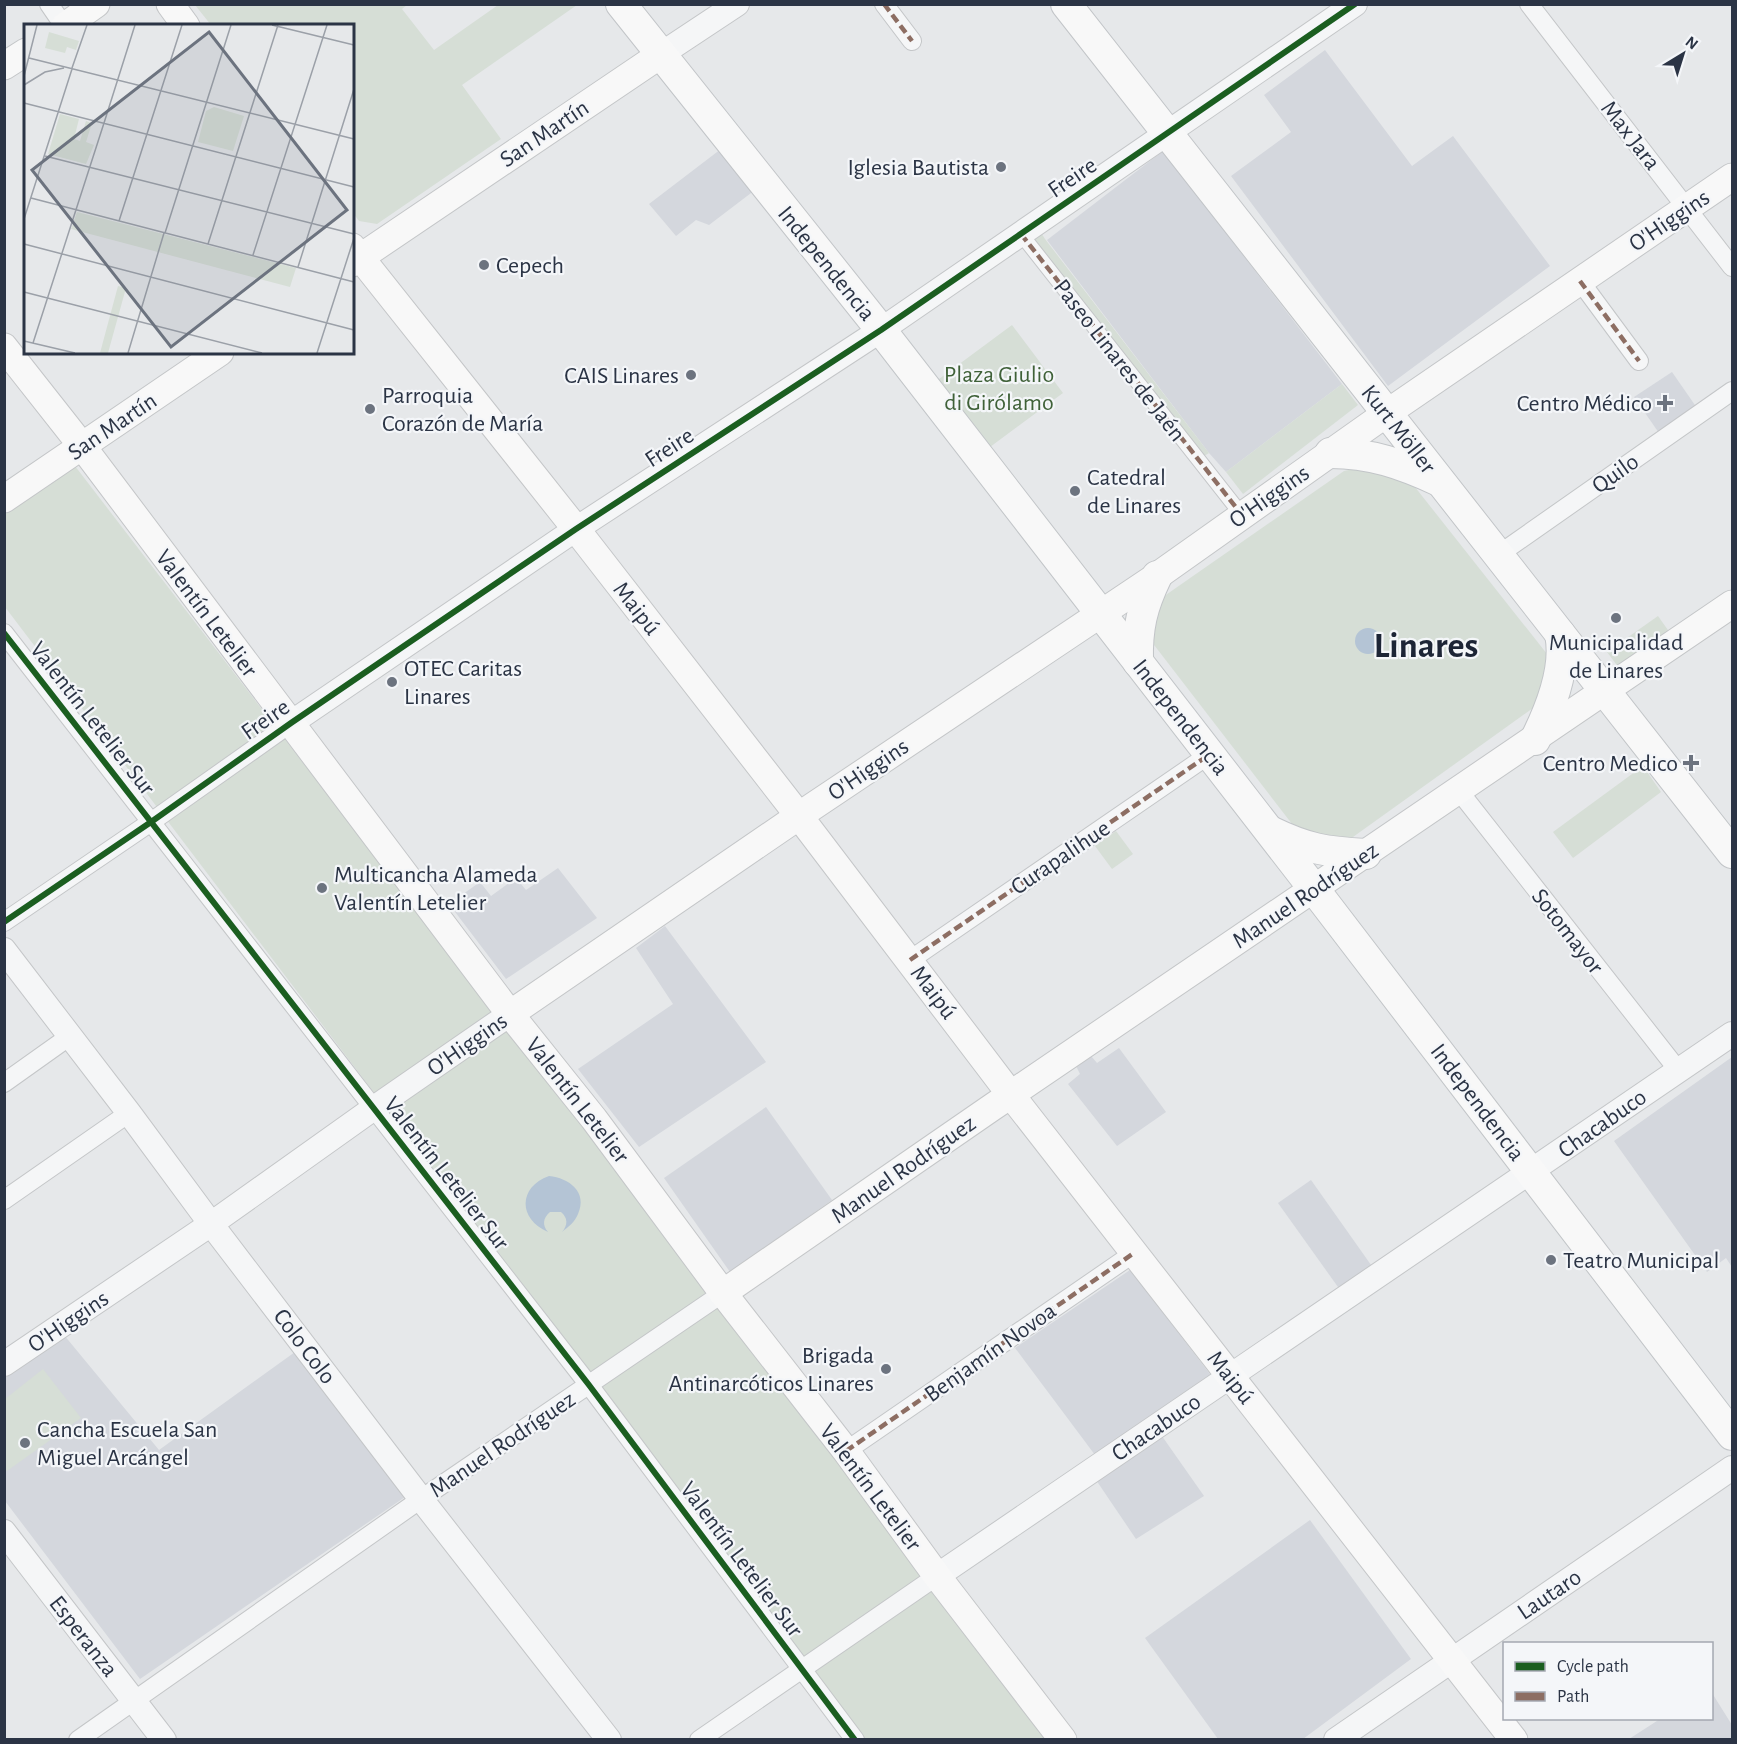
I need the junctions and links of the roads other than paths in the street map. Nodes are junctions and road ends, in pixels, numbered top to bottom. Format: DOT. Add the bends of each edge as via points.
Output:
graph roads {
  1 [pos="49,4"];
  2 [pos="96,4"];
  3 [pos="170,4"];
  4 [pos="621,4"];
  5 [pos="737,4"];
  6 [pos="884,4"];
  7 [pos="1066,4"];
  8 [pos="1355,4"];
  9 [pos="1529,4"];
  10 [pos="64,24"];
  11 [pos="68,24"];
  12 [pos="185,24"];
  13 [pos="912,41"];
  14 [pos="24,53"];
  15 [pos="660,55"];
  16 [pos="4,66"];
  17 [pos="1167,133"];
  18 [pos="1732,177"];
  19 [pos="1688,207"];
  20 [pos="1021,234"];
  21 [pos="355,256"];
  22 [pos="1732,267"];
  23 [pos="1580,281"];
  24 [pos="881,330"];
  25 [pos="4,347"];
  26 [pos="217,354"];
  27 [pos="1639,361"];
  28 [pos="1732,391"];
  29 [pos="1387,413"];
  30 [pos="82,446"];
  31 [pos="1330,453"];
  32 [pos="1441,482"];
  33 [pos="4,499"];
  34 [pos="1242,515"];
  35 [pos="576,529"];
  36 [pos="1498,555"];
  37 [pos="1157,576"];
  38 [pos="1732,604"];
  39 [pos="1100,614"];
  40 [pos="4,633"];
  41 [pos="1560,634"];
  42 [pos="1138,662"];
  43 [pos="1605,691"];
  44 [pos="291,723"];
  45 [pos="1535,740"];
  46 [pos="1210,754"];
  47 [pos="1459,791"];
  48 [pos="799,816"];
  49 [pos="151,822"];
  50 [pos="1270,831"];
  51 [pos="1366,854"];
  52 [pos="1732,854"];
  53 [pos="1314,889"];
  54 [pos="4,922"];
  55 [pos="4,950"];
  56 [pos="910,960"];
  57 [pos="510,1014"];
  58 [pos="1732,1034"];
  59 [pos="70,1036"];
  60 [pos="1678,1070"];
  61 [pos="4,1083"];
  62 [pos="1011,1095"];
  63 [pos="374,1108"];
  64 [pos="129,1113"];
  65 [pos="1531,1172"];
  66 [pos="4,1200"];
  67 [pos="211,1224"];
  68 [pos="1134,1252"];
  69 [pos="723,1293"];
  70 [pos="4,1364"];
  71 [pos="1230,1376"];
  72 [pos="589,1385"];
  73 [pos="1732,1435"];
  74 [pos="846,1451"];
  75 [pos="1732,1468"];
  76 [pos="422,1499"];
  77 [pos="4,1532"];
  78 [pos="938,1576"];
  79 [pos="1451,1660"];
  80 [pos="802,1669"];
  81 [pos="134,1700"];
  82 [pos="78,1740"];
  83 [pos="164,1740"];
  84 [pos="609,1740"];
  85 [pos="699,1740"];
  86 [pos="855,1740"];
  87 [pos="1063,1740"];
  88 [pos="1336,1740"];
  89 [pos="1514,1740"];
  1 -- 10 [label="street"];
  2 -- 11 [label="main road"];
  3 -- 12 [label="main road"];
  4 -- 15 [label="main road, Independencia"];
  5 -- 15 [label="street, San Martín"];
  6 -- 13 [label="street"];
  7 -- 17 [label="main road, Kurt Möller"];
  8 -- 17 [label="street, Freire"];
  9 -- 19 [label="street, Max Jara"];
  14 -- 16 [label="main road"];
  15 -- 21 [label="main road, San Martín"];
  15 -- 24 [label="main road, Independencia"];
  17 -- 20 [label="street, Freire"];
  17 -- 29 [label="main road, Kurt Möller"];
  18 -- 19 [label="main road, O'Higgins"];
  19 -- 22 [label="street, Max Jara"];
  19 -- 23 [label="main road, O'Higgins"];
  20 -- 24 [label="street, Freire"];
  20 -- 34 [label="street, Paseo Linares de Jaén"];
  21 -- 35 [label="main road, Maipú"];
  23 -- 27 [label="street"];
  23 -- 29 [label="main road, O'Higgins"];
  24 -- 35 [label="street, Freire"];
  24 -- 39 [label="main road, Independencia"];
  25 -- 30 [label="main road, Valentín Letelier"];
  26 -- 30 [label="main road, San Martín"];
  28 -- 36 [label="street, Quilo"];
  29 -- 31 [label="main road, O'Higgins"];
  29 -- 32 [label="main road, Kurt Möller"];
  30 -- 33 [label="main road, San Martín"];
  30 -- 44 [label="main road, Valentín Letelier"];
  31 -- 32 [label="main road" via="1383,459"];
  31 -- 34 [label="main road, O'Higgins"];
  32 -- 36 [label="main road, Kurt Möller"];
  34 -- 37 [label="main road, O'Higgins"];
  35 -- 44 [label="street, Freire"];
  35 -- 48 [label="main road, Maipú"];
  36 -- 41 [label="main road, Kurt Möller"];
  37 -- 39 [label="main road, O'Higgins"];
  37 -- 42 [label="main road" via="1140,618"];
  38 -- 43 [label="main road, Manuel Rodríguez"];
  39 -- 42 [label="main road, Independencia"];
  39 -- 48 [label="main road, O'Higgins"];
  40 -- 49 [label="street, Valentín Letelier Sur"];
  41 -- 43 [label="main road, Kurt Möller"];
  41 -- 45 [label="main road" via="1557,683"];
  42 -- 46 [label="main road, Independencia"];
  43 -- 45 [label="main road, Manuel Rodríguez"];
  43 -- 52 [label="main road, Kurt Möller"];
  44 -- 49 [label="street, Freire"];
  44 -- 57 [label="main road, Valentín Letelier"];
  45 -- 47 [label="main road, Manuel Rodríguez"];
  46 -- 50 [label="main road, Independencia"];
  46 -- 56 [label="street, Curapalihue"];
  47 -- 51 [label="main road, Manuel Rodríguez"];
  47 -- 60 [label="street, Sotomayor"];
  48 -- 56 [label="main road, Maipú"];
  48 -- 57 [label="main road, O'Higgins"];
  49 -- 54 [label="street, Freire"];
  49 -- 63 [label="street, Valentín Letelier Sur"];
  50 -- 51 [label="main road" via="1322,851"];
  50 -- 53 [label="main road, Independencia"];
  51 -- 53 [label="main road, Manuel Rodríguez"];
  53 -- 62 [label="main road, Manuel Rodríguez"];
  53 -- 65 [label="main road, Independencia"];
  55 -- 59 [label="street, Colo Colo"];
  56 -- 62 [label="main road, Maipú"];
  57 -- 63 [label="street, O'Higgins"];
  57 -- 69 [label="main road, Valentín Letelier" via="594,1119"];
  58 -- 60 [label="street, Chacabuco"];
  59 -- 61 [label="street"];
  59 -- 64 [label="street, Colo Colo"];
  60 -- 65 [label="street, Chacabuco"];
  62 -- 68 [label="main road, Maipú"];
  62 -- 69 [label="main road, Manuel Rodríguez"];
  63 -- 67 [label="street, O'Higgins"];
  63 -- 72 [label="street, Valentín Letelier Sur"];
  64 -- 66 [label="street"];
  64 -- 67 [label="street, Colo Colo"];
  65 -- 71 [label="street, Chacabuco"];
  65 -- 73 [label="main road, Independencia"];
  67 -- 70 [label="street, O'Higgins"];
  67 -- 76 [label="street, Colo Colo"];
  68 -- 71 [label="main road, Maipú"];
  68 -- 74 [label="street, Benjamín Novoa"];
  69 -- 72 [label="street, Manuel Rodríguez"];
  69 -- 74 [label="main road, Valentín Letelier"];
  71 -- 78 [label="street, Chacabuco"];
  71 -- 79 [label="main road, Maipú"];
  72 -- 76 [label="street, Manuel Rodríguez"];
  72 -- 80 [label="street, Valentín Letelier Sur"];
  74 -- 78 [label="main road, Valentín Letelier"];
  75 -- 79 [label="street, Lautaro"];
  76 -- 81 [label="street, Manuel Rodríguez"];
  76 -- 84 [label="street, Colo Colo"];
  77 -- 81 [label="street, Esperanza"];
  78 -- 80 [label="street, Chacabuco"];
  78 -- 87 [label="main road, Valentín Letelier"];
  79 -- 88 [label="street, Lautaro"];
  79 -- 89 [label="main road, Maipú"];
  80 -- 85 [label="street, Chacabuco"];
  80 -- 86 [label="street, Valentín Letelier Sur"];
  81 -- 82 [label="street, Manuel Rodríguez"];
  81 -- 83 [label="street, Esperanza"];
}
